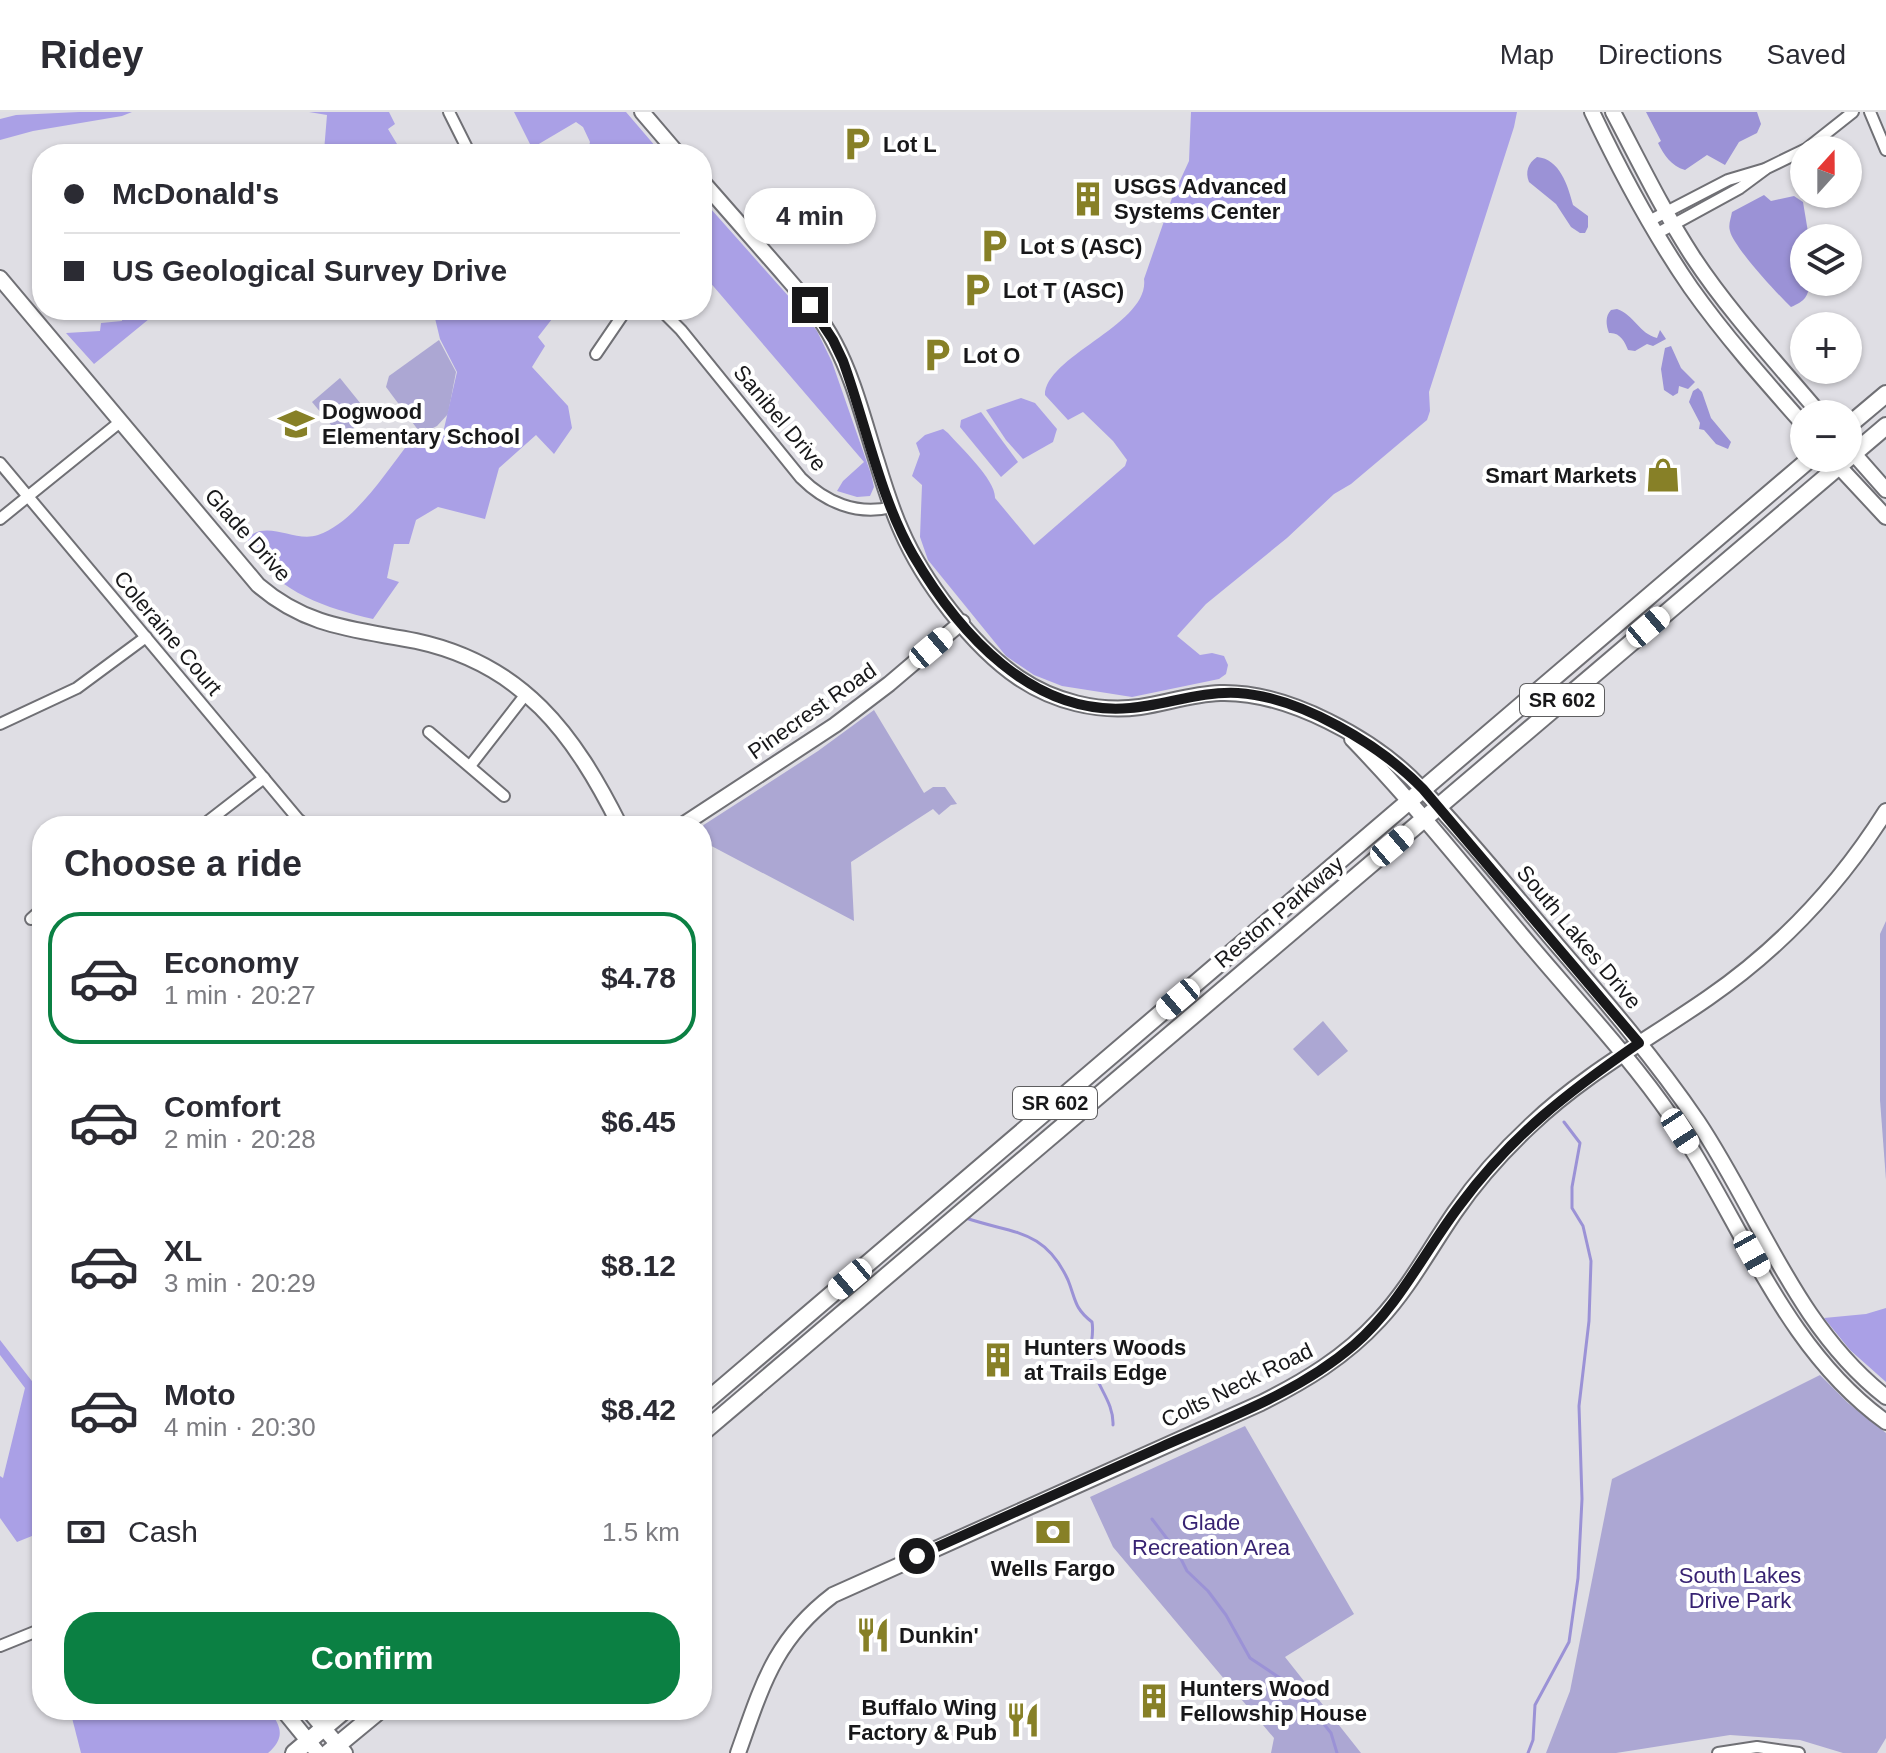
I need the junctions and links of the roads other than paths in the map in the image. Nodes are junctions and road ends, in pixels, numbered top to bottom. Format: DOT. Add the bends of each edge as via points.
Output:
graph roads {
  1 [pos="449,112"];
  2 [pos="642,112"];
  3 [pos="1592,112"];
  4 [pos="1613,112"];
  5 [pos="1853,112"];
  6 [pos="1870,112"];
  7 [pos="1822,136"];
  8 [pos="465,144"];
  9 [pos="669,144"];
  10 [pos="1886,150"];
  11 [pos="1790,157"];
  12 [pos="1767,168"];
  13 [pos="712,192"];
  14 [pos="1665,210"];
  15 [pos="1673,224"];
  16 [pos="1652,227"];
  17 [pos="0,278"];
  18 [pos="32,316"];
  19 [pos="35,320"];
  20 [pos="619,320"];
  21 [pos="671,320"];
  22 [pos="596,354"];
  23 [pos="1886,394"];
  24 [pos="1808,400"];
  25 [pos="1790,408"];
  26 [pos="1862,414"];
  27 [pos="120,422"];
  28 [pos="1886,426"];
  29 [pos="1862,443"];
  30 [pos="0,463"];
  31 [pos="1862,463"];
  32 [pos="1795,472"];
  33 [pos="1823,472"];
  34 [pos="1844,472"];
  35 [pos="1886,490"];
  36 [pos="27,496"];
  37 [pos="892,507"];
  38 [pos="1886,517"];
  39 [pos="0,519"];
  40 [pos="962,622"];
  41 [pos="146,637"];
  42 [pos="526,694"];
  43 [pos="0,724"];
  44 [pos="1342,731"];
  45 [pos="429,732"];
  46 [pos="470,766"];
  47 [pos="264,778"];
  48 [pos="1423,789"];
  49 [pos="504,796"];
  50 [pos="1409,801"];
  51 [pos="1438,806"];
  52 [pos="1886,811"];
  53 [pos="215,816"];
  54 [pos="298,816"];
  55 [pos="614,816"];
  56 [pos="696,816"];
  57 [pos="1424,818"];
  58 [pos="1639,1043"];
  59 [pos="1623,1055"];
  60 [pos="1792,1285"];
  61 [pos="1774,1294"];
  62 [pos="712,1396"];
  63 [pos="1886,1397"];
  64 [pos="1886,1422"];
  65 [pos="712,1424"];
  66 [pos="32,1633"];
  67 [pos="0,1646"];
  68 [pos="291,1720"];
  69 [pos="316,1720"];
  70 [pos="333,1720"];
  71 [pos="369,1720"];
  72 [pos="323,1728"];
  73 [pos="313,1747"];
  74 [pos="337,1750"];
  75 [pos="294,1753"];
  76 [pos="738,1753"];
  77 [pos="1718,1753"];
  78 [pos="1799,1753"];
  1 -- 8 [label="street"];
  2 -- 9 [label="street"];
  3 -- 16 [label="street"];
  4 -- 14 [label="street"];
  5 -- 7 [label="street"];
  6 -- 10 [label="street"];
  11 -- 12 [label="street"];
  12 -- 14 [label="street" via="1740,174"];
  12 -- 15 [label="street"];
  13 -- 37 [label="street, South Lakes Drive" via="810,305 833,340"];
  14 -- 15 [label="street"];
  14 -- 16 [label="street"];
  15 -- 16 [label="street"];
  15 -- 24 [label="street" via="1722,297"];
  16 -- 25 [label="street" via="1715,320"];
  17 -- 18 [label="street, Glade Drive"];
  19 -- 27 [label="street, Glade Drive"];
  20 -- 22 [label="street"];
  21 -- 37 [label="street, Sanibel Drive" via="815,491 853,508"];
  23 -- 26 [label="main road"];
  27 -- 36 [label="street"];
  27 -- 42 [label="street, Glade Drive" via="252,579 282,603 331,626 448,650 493,670"];
  28 -- 29 [label="main road, Reston Parkway / SR 602"];
  30 -- 36 [label="street, Coleraine Court"];
  31 -- 35 [label="street"];
  32 -- 48 [label="main road, Reston Parkway / SR 602"];
  33 -- 51 [label="main road, Reston Parkway / SR 602"];
  34 -- 38 [label="street"];
  36 -- 39 [label="street"];
  36 -- 41 [label="street, Coleraine Court"];
  37 -- 40 [label="street, South Lakes Drive" via="917,562"];
  40 -- 44 [label="street, South Lakes Drive" via="1020,679 1077,703 1127,708 1239,693 1301,709"];
  40 -- 56 [label="street, Pinecrest Road" via="835,725"];
  41 -- 43 [label="street" via="77,688"];
  41 -- 47 [label="street, Coleraine Court"];
  42 -- 46 [label="street"];
  42 -- 55 [label="street, Glade Drive" via="576,747"];
  44 -- 48 [label="street, South Lakes Drive" via="1385,755"];
  44 -- 50 [label="street, South Lakes Drive"];
  45 -- 46 [label="street"];
  46 -- 49 [label="street"];
  47 -- 53 [label="street"];
  47 -- 54 [label="street, Coleraine Court"];
  48 -- 50 [label="main road, Reston Parkway / SR 602"];
  48 -- 51 [label="street, South Lakes Drive"];
  50 -- 57 [label="street, South Lakes Drive"];
  50 -- 62 [label="main road, Reston Parkway / SR 602"];
  51 -- 57 [label="main road, Reston Parkway / SR 602"];
  51 -- 58 [label="street, South Lakes Drive"];
  52 -- 58 [label="street, Colts Neck Road" via="1835,881 1777,943 1728,984"];
  57 -- 59 [label="street, South Lakes Drive"];
  57 -- 65 [label="main road, Reston Parkway / SR 602"];
  58 -- 59 [label="street, Colts Neck Road"];
  58 -- 60 [label="street, South Lakes Drive" via="1701,1127"];
  59 -- 61 [label="street, South Lakes Drive" via="1689,1145"];
  59 -- 76 [label="street, Colts Neck Road" via="1553,1105 1506,1150 1457,1208 1395,1301 1325,1367 1261,1403 852,1585 817,1607 780,1649"];
  60 -- 61 [label="street"];
  60 -- 63 [label="street, South Lakes Drive" via="1837,1351"];
  61 -- 64 [label="street, South Lakes Drive" via="1817,1359"];
  66 -- 67 [label="street"];
  68 -- 73 [label="street"];
  69 -- 72 [label="street"];
  70 -- 72 [label="main road"];
  71 -- 74 [label="main road"];
  72 -- 73 [label="main road"];
  72 -- 74 [label="street"];
  73 -- 75 [label="main road"];
  77 -- 78 [label="street" via="1757,1747"];
}
